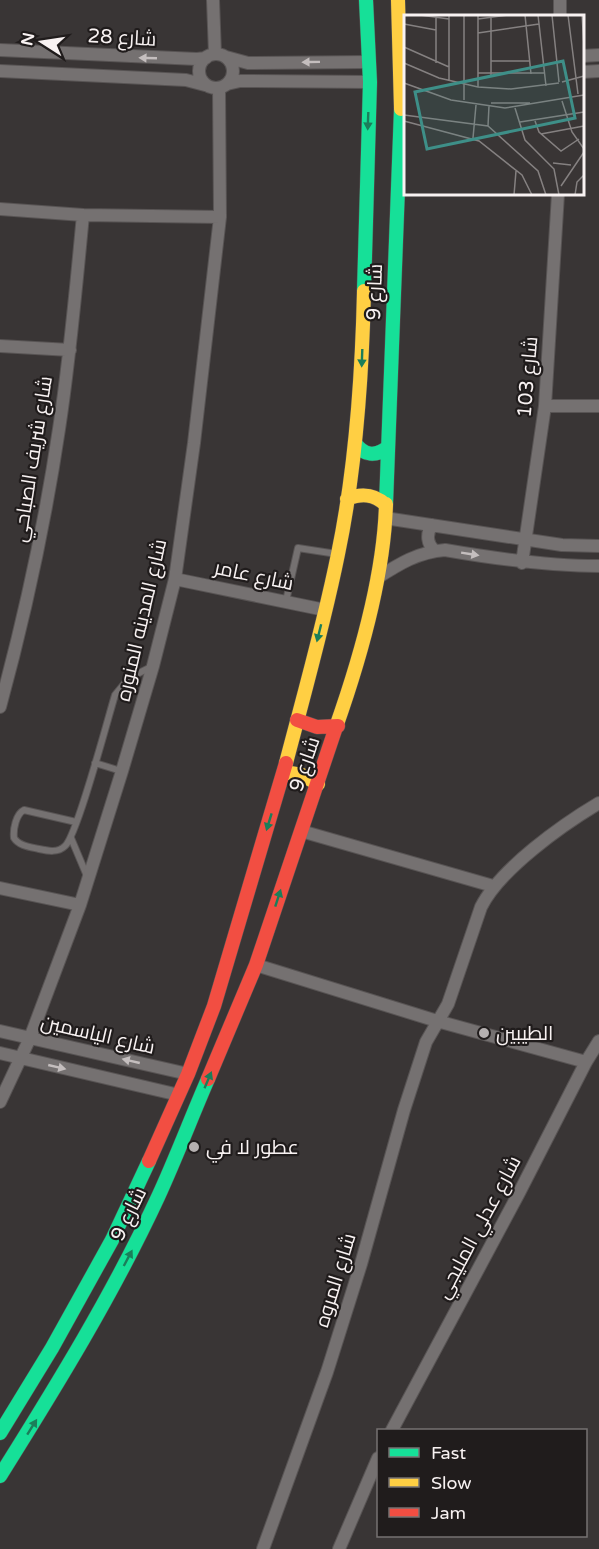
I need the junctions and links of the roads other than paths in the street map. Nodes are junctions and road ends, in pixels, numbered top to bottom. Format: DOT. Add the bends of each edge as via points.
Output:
graph roads {
  1 [pos="213,0"];
  2 [pos="366,0"];
  3 [pos="398,0"];
  4 [pos="403,47"];
  5 [pos="0,50"];
  6 [pos="599,55"];
  7 [pos="216,56"];
  8 [pos="584,56"];
  9 [pos="369,62"];
  10 [pos="0,70"];
  11 [pos="599,71"];
  12 [pos="584,72"];
  13 [pos="369,82"];
  14 [pos="205,85"];
  15 [pos="223,86"];
  16 [pos="403,95"];
  17 [pos="558,195"];
  18 [pos="0,209"];
  19 [pos="82,215"];
  20 [pos="220,217"];
  21 [pos="0,346"];
  22 [pos="70,350"];
  23 [pos="545,406"];
  24 [pos="599,406"];
  25 [pos="355,443"];
  26 [pos="388,447"];
  27 [pos="347,500"];
  28 [pos="386,512"];
  29 [pos="432,525"];
  30 [pos="526,540"];
  31 [pos="599,546"];
  32 [pos="435,551"];
  33 [pos="338,554"];
  34 [pos="522,563"];
  35 [pos="599,566"];
  36 [pos="376,578"];
  37 [pos="175,579"];
  38 [pos="286,601"];
  39 [pos="325,610"];
  40 [pos="153,666"];
  41 [pos="0,706"];
  42 [pos="297,720"];
  43 [pos="338,726"];
  44 [pos="95,763"];
  45 [pos="122,771"];
  46 [pos="284,772"];
  47 [pos="318,784"];
  48 [pos="599,803"];
  49 [pos="76,822"];
  50 [pos="301,831"];
  51 [pos="71,838"];
  52 [pos="88,878"];
  53 [pos="493,886"];
  54 [pos="0,888"];
  55 [pos="80,905"];
  56 [pos="256,965"];
  57 [pos="437,1021"];
  58 [pos="0,1031"];
  59 [pos="30,1038"];
  60 [pos="599,1041"];
  61 [pos="0,1053"];
  62 [pos="21,1058"];
  63 [pos="586,1062"];
  64 [pos="188,1074"];
  65 [pos="179,1095"];
  66 [pos="0,1102"];
  67 [pos="393,1429"];
  68 [pos="0,1433"];
  69 [pos="377,1460"];
  70 [pos="0,1476"];
  71 [pos="263,1549"];
  72 [pos="339,1549"];
  1 -- 7 [label="street"];
  2 -- 9 [label="main road, شارع 9"];
  3 -- 4 [label="main road, شارع 9"];
  4 -- 16 [label="main road, شارع 9"];
  7 -- 5 [label="street, شارع 28, one-way" via="197,59"];
  6 -- 8 [label="street"];
  9 -- 7 [label="street, شارع 28, one-way" via="248,63"];
  7 -- 14 [label="street" via="200,64 199,73"];
  7 -- 15 [label="street" via="232,66 232,76"];
  9 -- 13 [label="main road, شارع 9"];
  10 -- 14 [label="street, شارع 28" via="186,80"];
  11 -- 12 [label="street"];
  13 -- 15 [label="street" via="240,81"];
  13 -- 25 [label="main road, شارع 9, one-way" via="362,367"];
  14 -- 15 [label="street"];
  15 -- 20 [label="street, شارع المدينه المنوره"];
  16 -- 26 [label="main road, شارع 9"];
  17 -- 23 [label="street, شارع 103"];
  18 -- 19 [label="street"];
  19 -- 20 [label="street"];
  19 -- 22 [label="street, شارع شريف الصباحي"];
  20 -- 37 [label="street, شارع المدينه المنوره"];
  21 -- 22 [label="street"];
  22 -- 41 [label="street, شارع شريف الصباحي" via="45,509"];
  23 -- 24 [label="street"];
  23 -- 30 [label="street, شارع 103"];
  25 -- 26 [label="main road" via="368,454 379,454"];
  25 -- 27 [label="main road, شارع 9"];
  26 -- 28 [label="main road, شارع 9"];
  27 -- 28 [label="main road" via="364,494 376,497"];
  27 -- 33 [label="main road, شارع 9"];
  28 -- 29 [label="street"];
  28 -- 36 [label="main road, شارع 9"];
  29 -- 30 [label="street"];
  29 -- 32 [label="street" via="428,537"];
  30 -- 31 [label="street"];
  30 -- 34 [label="street, شارع 103"];
  32 -- 34 [label="street, one-way"];
  32 -- 36 [label="street" via="407,559"];
  33 -- 38 [label="lane" via="298,548"];
  33 -- 39 [label="main road, شارع 9"];
  34 -- 35 [label="street"];
  36 -- 43 [label="main road, شارع 9"];
  37 -- 38 [label="street, شارع عامر"];
  37 -- 40 [label="street, شارع المدينه المنوره"];
  38 -- 39 [label="street, شارع عامر"];
  39 -- 42 [label="main road, شارع 9, one-way"];
  40 -- 44 [label="lane" via="129,678 115,695"];
  40 -- 45 [label="street, شارع المدينه المنوره"];
  42 -- 43 [label="main road" via="317,727"];
  42 -- 46 [label="main road, شارع 9"];
  43 -- 47 [label="main road, شارع 9"];
  44 -- 45 [label="lane"];
  44 -- 49 [label="lane"];
  45 -- 52 [label="street, شارع المدينه المنوره"];
  46 -- 47 [label="main road" via="302,775"];
  46 -- 64 [label="main road, شارع 9, one-way" via="214,1006"];
  47 -- 50 [label="main road, شارع 9"];
  48 -- 53 [label="street" via="558,830"];
  49 -- 51 [label="lane"];
  49 -- 51 [label="lane" via="24,810 14,833 16,843 50,851 66,846"];
  50 -- 53 [label="street"];
  56 -- 50 [label="main road, شارع 9, one-way"];
  51 -- 52 [label="lane"];
  52 -- 55 [label="street, شارع المدينه المنوره"];
  53 -- 57 [label="street, شارع المروه" via="481,907 448,1004"];
  54 -- 55 [label="street"];
  55 -- 59 [label="street, شارع المدينه المنوره"];
  56 -- 57 [label="street"];
  70 -- 56 [label="main road, شارع 9, one-way" via="53,1393 132,1250"];
  57 -- 63 [label="street"];
  57 -- 71 [label="street, شارع المروه" via="426,1042 404,1110 327,1372"];
  58 -- 59 [label="street, شارع الياسمين"];
  59 -- 62 [label="street, شارع المدينه المنوره"];
  64 -- 59 [label="street, شارع الياسمين, one-way"];
  60 -- 63 [label="street, شارع عدلي المليجي"];
  61 -- 62 [label="street, شارع الياسمين"];
  62 -- 65 [label="street, شارع الياسمين, one-way"];
  62 -- 66 [label="street, شارع المدينه المنوره"];
  63 -- 67 [label="street, شارع عدلي المليجي"];
  64 -- 65 [label="main road, شارع 9"];
  65 -- 68 [label="main road, شارع 9" via="112,1240"];
  69 -- 72 [label="street"];
}
